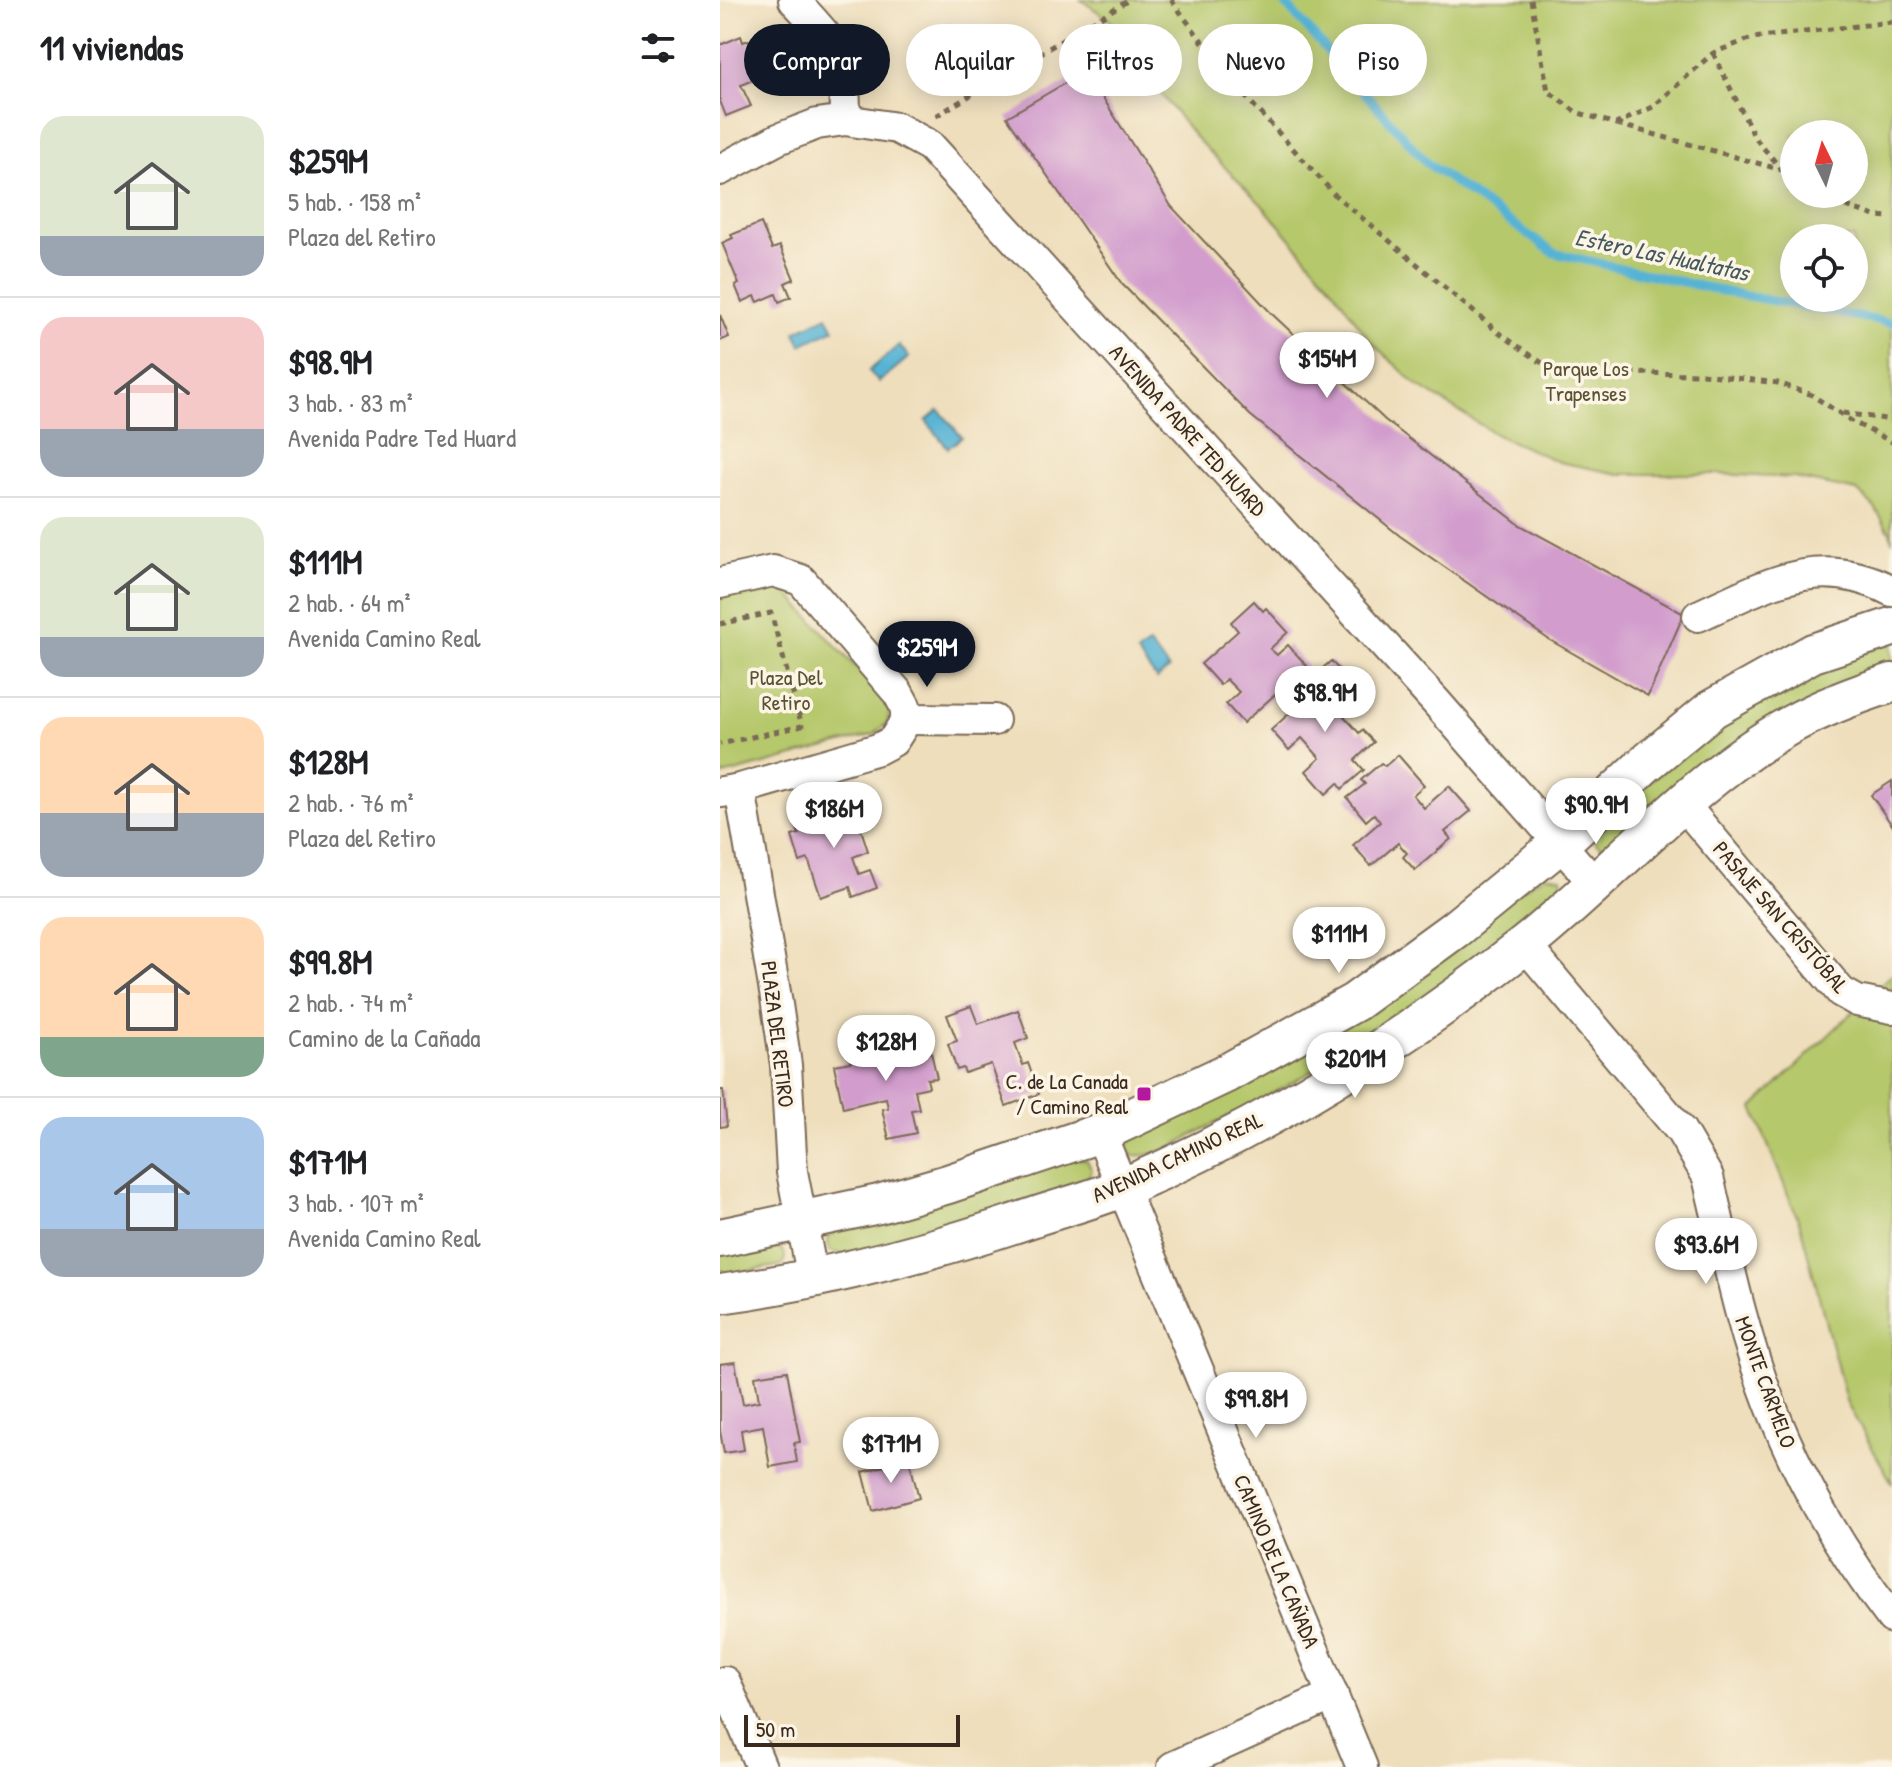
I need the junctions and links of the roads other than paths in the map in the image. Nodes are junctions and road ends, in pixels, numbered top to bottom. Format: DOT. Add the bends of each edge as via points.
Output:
graph roads {
  1 [pos="794,0"];
  2 [pos="845,120"];
  3 [pos="720,170"];
  4 [pos="720,583"];
  5 [pos="1892,591"];
  6 [pos="1698,616"];
  7 [pos="1892,627"];
  8 [pos="1892,683"];
  9 [pos="907,719"];
  10 [pos="994,720"];
  11 [pos="730,791"];
  12 [pos="1683,804"];
  13 [pos="1558,845"];
  14 [pos="1595,884"];
  15 [pos="1525,945"];
  16 [pos="1892,1008"];
  17 [pos="1100,1133"];
  18 [pos="1123,1187"];
  19 [pos="801,1222"];
  20 [pos="720,1238"];
  21 [pos="813,1279"];
  22 [pos="720,1294"];
  23 [pos="1892,1618"];
  24 [pos="725,1682"];
  25 [pos="1333,1695"];
  26 [pos="761,1767"];
  27 [pos="1173,1767"];
  28 [pos="1362,1767"];
  1 -- 2 [label="street" via="839,55"];
  2 -- 3 [label="street, AVENIDA PADRE TED HUARD" via="778,139"];
  2 -- 13 [label="street, AVENIDA PADRE TED HUARD" via="897,128 930,146 1437,703"];
  4 -- 9 [label="street" via="773,571 801,580 898,693"];
  5 -- 6 [label="street" via="1840,574 1800,574"];
  7 -- 13 [label="main road" via="1813,653 1712,709"];
  8 -- 12 [label="main road, AVENIDA CAMINO REAL" via="1792,724"];
  9 -- 10 [label="street"];
  9 -- 11 [label="street, PLAZA DEL RETIRO" via="893,741 878,749"];
  11 -- 19 [label="street, PLAZA DEL RETIRO" via="776,998"];
  12 -- 14 [label="main road, AVENIDA CAMINO REAL"];
  12 -- 16 [label="street, PASAJE SAN CRISTÓBAL" via="1841,992"];
  13 -- 14 [label="street, AVENIDA PADRE TED HUARD"];
  13 -- 17 [label="main road" via="1355,1002 1227,1073"];
  14 -- 15 [label="main road, AVENIDA CAMINO REAL"];
  15 -- 18 [label="main road, AVENIDA CAMINO REAL" via="1359,1062 1244,1129"];
  15 -- 23 [label="street, MONTE CARMELO" via="1681,1131 1708,1177 1769,1401 1830,1529"];
  17 -- 18 [label="street, CAMINO DE LA CAÑADA"];
  17 -- 19 [label="main road" via="948,1184"];
  18 -- 21 [label="main road, AVENIDA CAMINO REAL" via="962,1241"];
  18 -- 25 [label="street, CAMINO DE LA CAÑADA"];
  19 -- 20 [label="main road"];
  19 -- 21 [label="street, PLAZA DEL RETIRO"];
  21 -- 22 [label="main road, AVENIDA CAMINO REAL"];
  24 -- 26 [label="street"];
  25 -- 27 [label="street"];
  25 -- 28 [label="street, CAMINO DE LA CAÑADA"];
}
